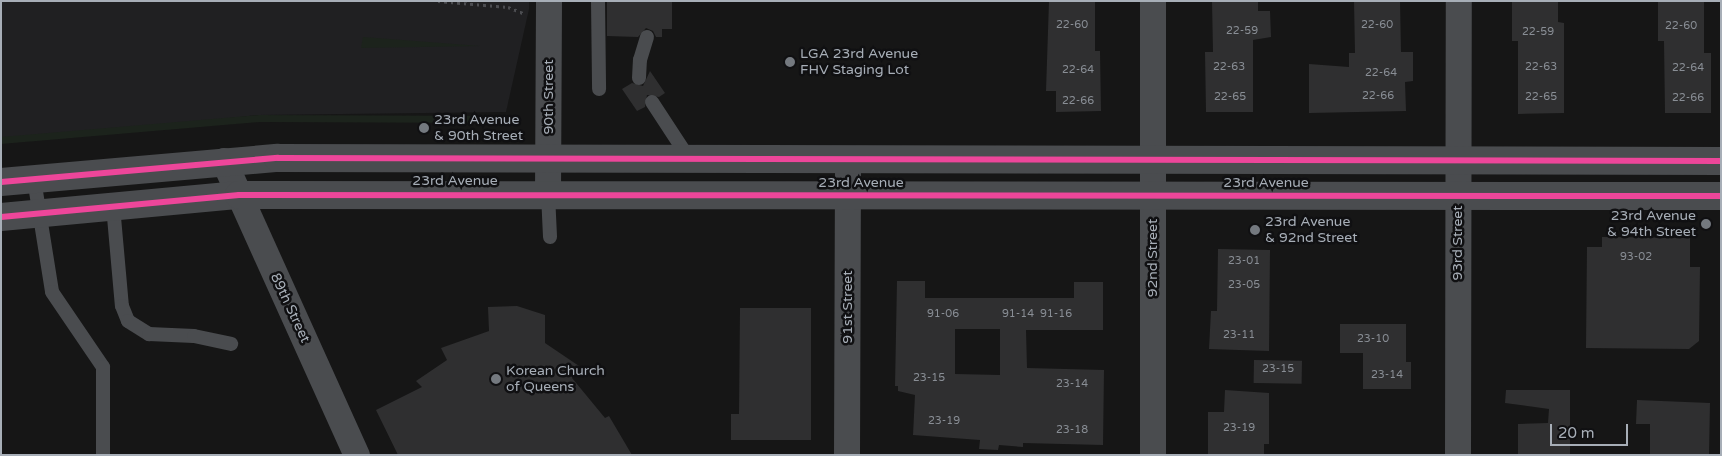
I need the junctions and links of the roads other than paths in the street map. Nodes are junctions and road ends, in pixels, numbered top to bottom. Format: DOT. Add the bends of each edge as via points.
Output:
graph roads {
  1 [pos="598,1"];
  2 [pos="1153,1"];
  3 [pos="1459,1"];
  4 [pos="549,13"];
  5 [pos="647,37"];
  6 [pos="639,78"];
  7 [pos="599,89"];
  8 [pos="652,102"];
  9 [pos="548,159"];
  10 [pos="848,159"];
  11 [pos="690,160"];
  12 [pos="1152,160"];
  13 [pos="1459,160"];
  14 [pos="224,161"];
  15 [pos="1721,161"];
  16 [pos="34,179"];
  17 [pos="1,182"];
  18 [pos="240,194"];
  19 [pos="548,194"];
  20 [pos="1153,195"];
  21 [pos="848,196"];
  22 [pos="1721,196"];
  23 [pos="1458,197"];
  24 [pos="113,206"];
  25 [pos="40,213"];
  26 [pos="1,217"];
  27 [pos="550,237"];
  28 [pos="231,344"];
  29 [pos="103,455"];
  30 [pos="356,455"];
  31 [pos="847,455"];
  32 [pos="1153,455"];
  33 [pos="1458,455"];
  1 -- 7 [label="lane"];
  2 -- 12 [label="street, 92nd Street"];
  3 -- 13 [label="street, 93rd Street"];
  4 -- 9 [label="street, 90th Street"];
  5 -- 6 [label="lane"];
  8 -- 11 [label="lane"];
  9 -- 11 [label="street, 23rd Avenue"];
  9 -- 14 [label="street, 23rd Avenue" via="278,158"];
  9 -- 19 [label="street, 90th Street"];
  10 -- 11 [label="street, 23rd Avenue"];
  10 -- 12 [label="street, 23rd Avenue"];
  10 -- 21 [label="street, 91st Street"];
  12 -- 13 [label="street, 23rd Avenue"];
  12 -- 20 [label="street, 92nd Street"];
  13 -- 15 [label="street, 23rd Avenue"];
  13 -- 23 [label="street, 93rd Street"];
  14 -- 16 [label="street, 23rd Avenue"];
  14 -- 18 [label="street, 89th Street"];
  16 -- 17 [label="street, 23rd Avenue"];
  16 -- 25 [label="lane"];
  18 -- 19 [label="street, 23rd Avenue"];
  18 -- 24 [label="street, 23rd Avenue"];
  18 -- 30 [label="street, 89th Street"];
  19 -- 21 [label="street, 23rd Avenue"];
  19 -- 27 [label="lane"];
  20 -- 21 [label="street, 23rd Avenue"];
  20 -- 23 [label="street, 23rd Avenue"];
  20 -- 32 [label="street, 92nd Street"];
  21 -- 31 [label="street, 91st Street"];
  22 -- 23 [label="street, 23rd Avenue"];
  23 -- 33 [label="street, 93rd Street"];
  24 -- 25 [label="street, 23rd Avenue"];
  24 -- 28 [label="lane" via="122,306 128,321 149,334 194,336"];
  25 -- 26 [label="street, 23rd Avenue"];
  25 -- 29 [label="lane" via="52,292 103,367"];
}
